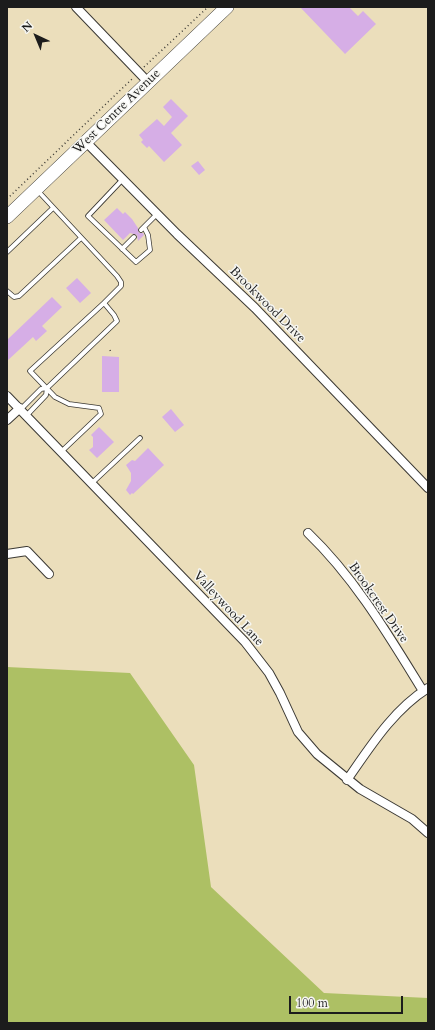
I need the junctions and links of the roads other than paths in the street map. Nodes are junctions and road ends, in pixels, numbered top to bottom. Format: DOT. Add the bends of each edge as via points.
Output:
graph roads {
  1 [pos="76,7"];
  2 [pos="227,7"];
  3 [pos="148,82"];
  4 [pos="86,142"];
  5 [pos="123,179"];
  6 [pos="36,189"];
  7 [pos="53,208"];
  8 [pos="157,214"];
  9 [pos="7,217"];
  10 [pos="134,237"];
  11 [pos="81,238"];
  12 [pos="122,249"];
  13 [pos="7,252"];
  14 [pos="7,291"];
  15 [pos="104,303"];
  16 [pos="47,388"];
  17 [pos="7,396"];
  18 [pos="20,408"];
  19 [pos="27,415"];
  20 [pos="7,420"];
  21 [pos="140,438"];
  22 [pos="62,451"];
  23 [pos="92,483"];
  24 [pos="428,488"];
  25 [pos="308,533"];
  26 [pos="7,554"];
  27 [pos="49,574"];
  28 [pos="426,690"];
  29 [pos="347,780"];
  30 [pos="428,833"];
  1 -- 3 [label="street"];
  2 -- 3 [label="main road, West Centre Avenue"];
  3 -- 4 [label="main road, West Centre Avenue"];
  4 -- 5 [label="street, Brookwood Drive"];
  4 -- 6 [label="main road, West Centre Avenue"];
  5 -- 8 [label="street, Brookwood Drive"];
  5 -- 12 [label="lane" via="88,216"];
  6 -- 7 [label="lane"];
  6 -- 9 [label="main road, West Centre Avenue"];
  7 -- 11 [label="lane"];
  7 -- 13 [label="lane"];
  8 -- 12 [label="lane" via="142,229 148,235 150,250 136,262"];
  8 -- 24 [label="street, Brookwood Drive" via="254,308"];
  10 -- 12 [label="lane"];
  11 -- 14 [label="lane" via="19,296 14,297"];
  11 -- 15 [label="lane" via="121,282 121,286"];
  15 -- 16 [label="lane" via="117,321"];
  15 -- 16 [label="lane" via="30,371"];
  16 -- 18 [label="lane" via="41,389"];
  16 -- 19 [label="lane" via="46,395"];
  16 -- 22 [label="lane" via="54,397 69,404 99,408 101,414"];
  17 -- 18 [label="street, Valleywood Lane"];
  18 -- 19 [label="street, Valleywood Lane"];
  18 -- 20 [label="street"];
  19 -- 22 [label="street, Valleywood Lane"];
  21 -- 23 [label="lane"];
  22 -- 23 [label="street, Valleywood Lane"];
  23 -- 29 [label="street, Valleywood Lane" via="245,642 269,673 298,732 316,754"];
  25 -- 28 [label="street, Brookcrest Drive" via="324,548 357,591"];
  26 -- 27 [label="street" via="27,551"];
  28 -- 29 [label="street" via="406,705 386,726"];
  29 -- 30 [label="street, Valleywood Lane" via="412,819"];
}
